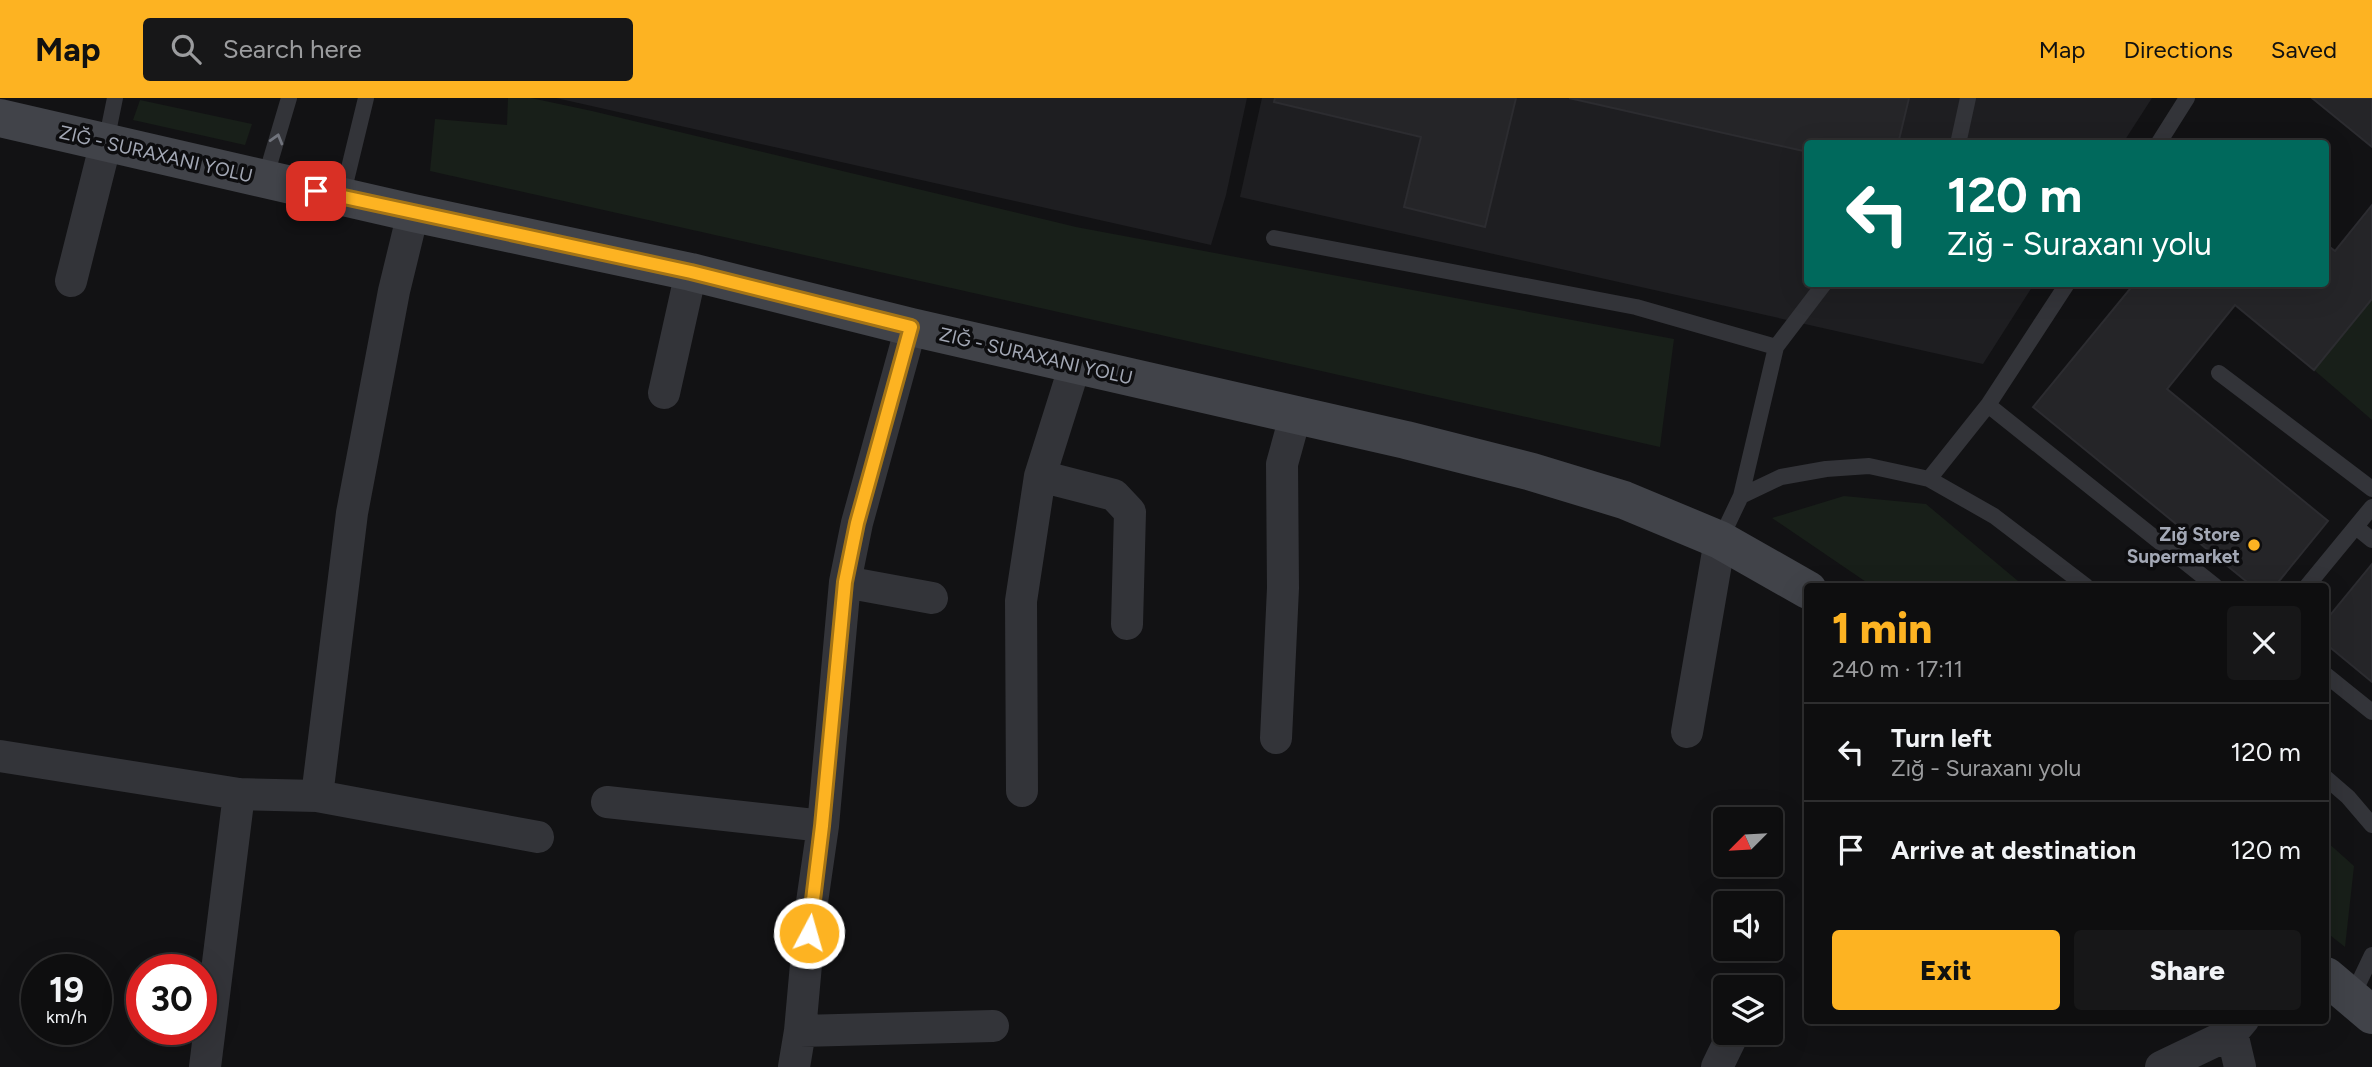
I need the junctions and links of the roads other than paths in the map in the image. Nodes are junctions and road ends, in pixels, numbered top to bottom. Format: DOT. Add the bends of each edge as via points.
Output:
graph roads {
  1 [pos="115,98"];
  2 [pos="289,98"];
  3 [pos="366,98"];
  4 [pos="1968,98"];
  5 [pos="2187,98"];
  6 [pos="0,118"];
  7 [pos="1959,140"];
  8 [pos="2161,140"];
  9 [pos="106,142"];
  10 [pos="265,179"];
  11 [pos="342,197"];
  12 [pos="413,213"];
  13 [pos="1273,238"];
  14 [pos="691,272"];
  15 [pos="71,281"];
  16 [pos="1822,287"];
  17 [pos="2065,287"];
  18 [pos="911,327"];
  19 [pos="1776,347"];
  20 [pos="1075,365"];
  21 [pos="2219,373"];
  22 [pos="664,393"];
  23 [pos="1988,405"];
  24 [pos="1295,417"];
  25 [pos="1040,476"];
  26 [pos="1929,479"];
  27 [pos="2372,489"];
  28 [pos="1741,496"];
  29 [pos="2372,507"];
  30 [pos="2356,527"];
  31 [pos="1720,540"];
  32 [pos="2372,540"];
  33 [pos="845,582"];
  34 [pos="2081,583"];
  35 [pos="2211,583"];
  36 [pos="2309,583"];
  37 [pos="1804,588"];
  38 [pos="932,598"];
  39 [pos="1127,624"];
  40 [pos="2329,677"];
  41 [pos="2372,712"];
  42 [pos="1687,732"];
  43 [pos="1276,738"];
  44 [pos="0,756"];
  45 [pos="2329,780"];
  46 [pos="1022,791"];
  47 [pos="239,794"];
  48 [pos="317,796"];
  49 [pos="607,802"];
  50 [pos="2372,825"];
  51 [pos="822,826"];
  52 [pos="538,837"];
  53 [pos="2372,955"];
  54 [pos="2350,996"];
  55 [pos="993,1026"];
  56 [pos="2237,1027"];
  57 [pos="800,1031"];
  58 [pos="1728,1045"];
  59 [pos="205,1067"];
  60 [pos="794,1067"];
  61 [pos="1717,1067"];
  62 [pos="2161,1067"];
  63 [pos="2241,1067"];
  1 -- 9 [label="lane"];
  10 -- 2 [label="lane, one-way"];
  3 -- 11 [label="lane"];
  4 -- 7 [label="lane"];
  5 -- 8 [label="lane"];
  6 -- 9 [label="main road"];
  9 -- 10 [label="main road"];
  9 -- 15 [label="street"];
  10 -- 11 [label="main road"];
  11 -- 12 [label="main road"];
  12 -- 14 [label="main road"];
  12 -- 48 [label="street" via="352,513"];
  13 -- 19 [label="lane" via="1636,307"];
  14 -- 18 [label="main road"];
  14 -- 22 [label="street"];
  16 -- 19 [label="lane"];
  17 -- 23 [label="lane"];
  18 -- 20 [label="main road"];
  18 -- 33 [label="street"];
  19 -- 28 [label="lane"];
  20 -- 24 [label="main road"];
  20 -- 25 [label="street"];
  21 -- 27 [label="lane"];
  23 -- 26 [label="lane"];
  23 -- 35 [label="lane"];
  24 -- 31 [label="main road" via="1532,472 1624,500"];
  24 -- 43 [label="street" via="1282,464 1283,588"];
  25 -- 39 [label="street" via="1114,495 1129,512"];
  25 -- 46 [label="street" via="1021,601"];
  26 -- 28 [label="lane" via="1869,466 1826,469 1782,477"];
  26 -- 34 [label="lane" via="1994,516"];
  28 -- 31 [label="lane"];
  29 -- 30 [label="lane"];
  30 -- 32 [label="lane"];
  30 -- 36 [label="lane"];
  31 -- 37 [label="main road"];
  31 -- 42 [label="street"];
  33 -- 38 [label="street"];
  33 -- 51 [label="street"];
  40 -- 41 [label="lane"];
  44 -- 47 [label="street"];
  45 -- 50 [label="lane"];
  47 -- 48 [label="street"];
  47 -- 59 [label="street"];
  48 -- 52 [label="street"];
  49 -- 51 [label="street"];
  51 -- 57 [label="street"];
  53 -- 54 [label="lane"];
  55 -- 57 [label="street"];
  56 -- 62 [label="street"];
  56 -- 63 [label="street"];
  57 -- 60 [label="street"];
  58 -- 61 [label="street"];
}
